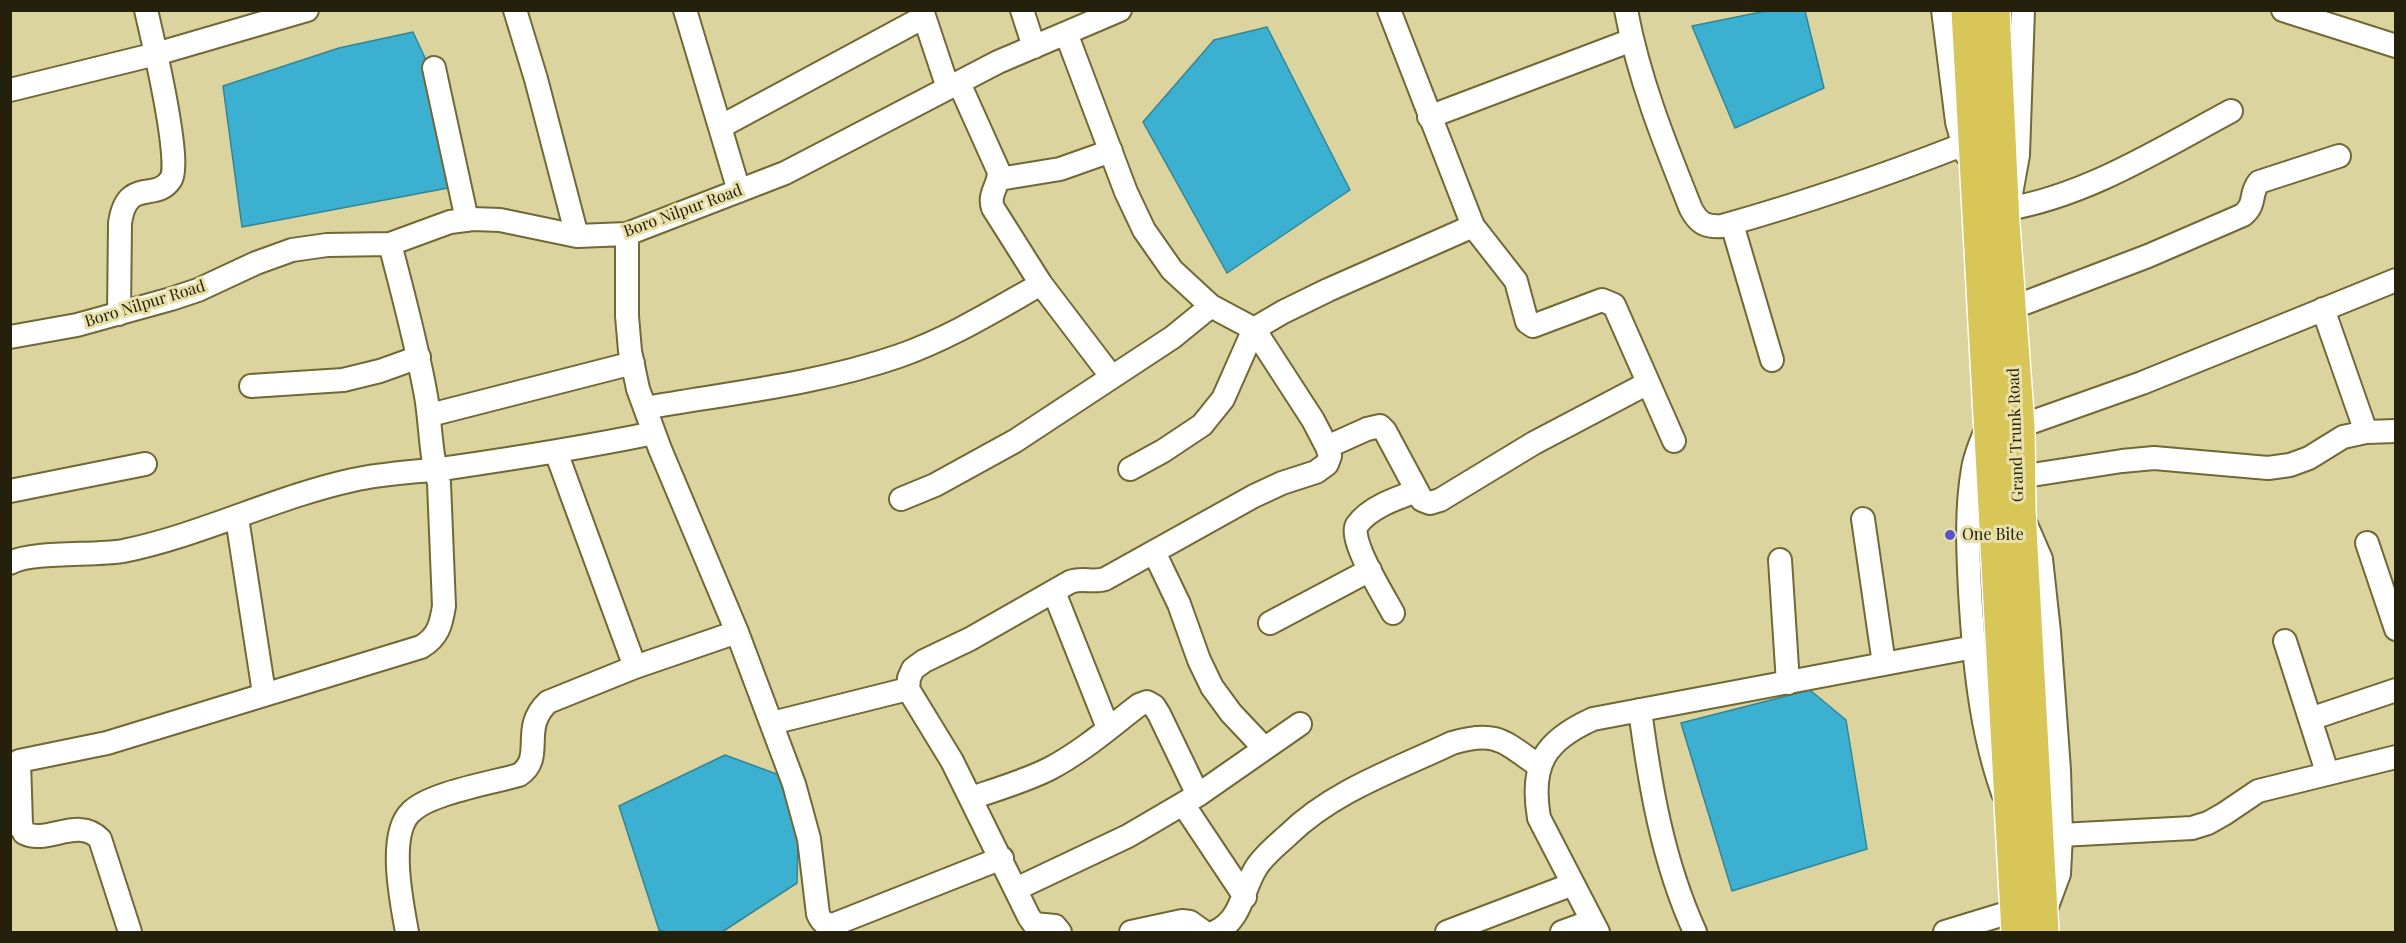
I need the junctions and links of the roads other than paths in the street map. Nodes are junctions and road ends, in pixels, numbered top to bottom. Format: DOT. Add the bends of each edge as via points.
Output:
graph roads {
  1 [pos="146,10"];
  2 [pos="307,10"];
  3 [pos="515,10"];
  4 [pos="685,10"];
  5 [pos="1022,10"];
  6 [pos="1120,10"];
  7 [pos="1389,10"];
  8 [pos="1626,10"];
  9 [pos="1943,10"];
  10 [pos="1968,10"];
  11 [pos="1993,10"];
  12 [pos="2023,10"];
  13 [pos="2283,10"];
  14 [pos="923,14"];
  15 [pos="1066,33"];
  16 [pos="1632,40"];
  17 [pos="2396,46"];
  18 [pos="1034,47"];
  19 [pos="156,54"];
  20 [pos="434,68"];
  21 [pos="953,86"];
  22 [pos="10,90"];
  23 [pos="2231,111"];
  24 [pos="1430,117"];
  25 [pos="720,128"];
  26 [pos="1962,145"];
  27 [pos="1111,151"];
  28 [pos="2339,156"];
  29 [pos="999,179"];
  30 [pos="1976,180"];
  31 [pos="739,190"];
  32 [pos="2005,216"];
  33 [pos="467,220"];
  34 [pos="1732,224"];
  35 [pos="1473,226"];
  36 [pos="627,234"];
  37 [pos="577,236"];
  38 [pos="390,243"];
  39 [pos="2396,280"];
  40 [pos="1041,284"];
  41 [pos="1211,306"];
  42 [pos="2009,309"];
  43 [pos="2323,309"];
  44 [pos="119,314"];
  45 [pos="1254,329"];
  46 [pos="10,337"];
  47 [pos="419,357"];
  48 [pos="1772,360"];
  49 [pos="633,363"];
  50 [pos="1111,376"];
  51 [pos="1648,382"];
  52 [pos="251,386"];
  53 [pos="645,408"];
  54 [pos="430,416"];
  55 [pos="2004,422"];
  56 [pos="2396,431"];
  57 [pos="654,432"];
  58 [pos="2366,432"];
  59 [pos="1674,441"];
  60 [pos="1327,447"];
  61 [pos="556,452"];
  62 [pos="145,464"];
  63 [pos="1130,469"];
  64 [pos="435,470"];
  65 [pos="2019,477"];
  66 [pos="10,491"];
  67 [pos="1417,491"];
  68 [pos="901,499"];
  69 [pos="2019,511"];
  70 [pos="237,518"];
  71 [pos="1863,519"];
  72 [pos="2367,543"];
  73 [pos="1154,552"];
  74 [pos="1780,560"];
  75 [pos="10,563"];
  76 [pos="1370,570"];
  77 [pos="1054,592"];
  78 [pos="1393,614"];
  79 [pos="1270,623"];
  80 [pos="2396,629"];
  81 [pos="737,632"];
  82 [pos="2285,641"];
  83 [pos="1974,647"];
  84 [pos="1884,664"];
  85 [pos="635,667"];
  86 [pos="1788,682"];
  87 [pos="909,688"];
  88 [pos="2396,690"];
  89 [pos="264,693"];
  90 [pos="1640,710"];
  91 [pos="2310,718"];
  92 [pos="772,723"];
  93 [pos="1300,724"];
  94 [pos="1108,728"];
  95 [pos="1264,748"];
  96 [pos="2396,757"];
  97 [pos="15,760"];
  98 [pos="1539,766"];
  99 [pos="2327,772"];
  100 [pos="971,798"];
  101 [pos="1190,800"];
  102 [pos="2012,820"];
  103 [pos="16,824"];
  104 [pos="2061,835"];
  105 [pos="1002,858"];
  106 [pos="1573,884"];
  107 [pos="1016,889"];
  108 [pos="1245,897"];
  109 [pos="2030,924"];
  110 [pos="1595,927"];
  111 [pos="1025,928"];
  112 [pos="130,933"];
  113 [pos="407,933"];
  114 [pos="1060,933"];
  115 [pos="1131,933"];
  116 [pos="1204,933"];
  117 [pos="1215,933"];
  118 [pos="1447,933"];
  119 [pos="1562,933"];
  120 [pos="1695,933"];
  121 [pos="1945,933"];
  1 -- 19 [label="street"];
  2 -- 19 [label="street"];
  3 -- 37 [label="street"];
  4 -- 25 [label="street"];
  5 -- 18 [label="street"];
  6 -- 15 [label="street, Boro Nilpur Road"];
  7 -- 24 [label="street"];
  8 -- 16 [label="street"];
  9 -- 26 [label="street"];
  10 -- 30 [label="highway, Grand Trunk Road"];
  11 -- 32 [label="highway, Grand Trunk Road"];
  12 -- 32 [label="street" via="2018,156"];
  13 -- 17 [label="street"];
  14 -- 21 [label="street"];
  14 -- 25 [label="street"];
  15 -- 18 [label="street, Boro Nilpur Road"];
  15 -- 27 [label="street"];
  16 -- 24 [label="street"];
  16 -- 34 [label="street" via="1658,128 1694,215 1708,227"];
  18 -- 21 [label="street, Boro Nilpur Road"];
  19 -- 22 [label="street"];
  19 -- 44 [label="street" via="174,172 160,188 136,194 122,208"];
  20 -- 33 [label="street"];
  21 -- 29 [label="street" via="996,165"];
  21 -- 31 [label="street, Boro Nilpur Road" via="785,173"];
  23 -- 32 [label="street" via="2103,178"];
  24 -- 35 [label="street"];
  25 -- 31 [label="street"];
  26 -- 30 [label="street"];
  26 -- 34 [label="street" via="1879,177"];
  27 -- 29 [label="street" via="1060,169"];
  27 -- 41 [label="street" via="1144,230 1172,270"];
  28 -- 42 [label="street" via="2259,182 2254,203 2243,214 2148,256"];
  29 -- 40 [label="street" via="991,194 993,208"];
  30 -- 55 [label="highway, Grand Trunk Road"];
  31 -- 36 [label="street, Boro Nilpur Road"];
  32 -- 42 [label="highway, Grand Trunk Road"];
  33 -- 37 [label="street, Boro Nilpur Road" via="500,220"];
  33 -- 38 [label="street, Boro Nilpur Road"];
  34 -- 48 [label="street"];
  35 -- 45 [label="street" via="1328,290"];
  35 -- 51 [label="street" via="1516,280 1527,322 1533,326 1608,301 1614,305"];
  36 -- 37 [label="street, Boro Nilpur Road"];
  36 -- 49 [label="street" via="627,316"];
  38 -- 44 [label="street, Boro Nilpur Road" via="292,250 198,290"];
  38 -- 47 [label="street"];
  39 -- 43 [label="street"];
  40 -- 50 [label="street"];
  40 -- 53 [label="street" via="951,334 900,356 801,381"];
  41 -- 45 [label="street"];
  41 -- 50 [label="street" via="1173,337"];
  42 -- 55 [label="highway, Grand Trunk Road"];
  43 -- 55 [label="street" via="2142,383"];
  43 -- 58 [label="street"];
  44 -- 46 [label="street, Boro Nilpur Road" via="77,326"];
  45 -- 60 [label="street"];
  45 -- 63 [label="street" via="1223,399 1202,425"];
  47 -- 52 [label="street" via="343,380"];
  47 -- 54 [label="street"];
  49 -- 53 [label="street"];
  49 -- 54 [label="street"];
  50 -- 68 [label="street" via="1005,447"];
  51 -- 59 [label="street"];
  51 -- 67 [label="street" via="1534,443 1440,500 1422,500"];
  53 -- 57 [label="street"];
  54 -- 64 [label="street"];
  55 -- 65 [label="highway, Grand Trunk Road"];
  55 -- 83 [label="street" via="1973,466 1968,552"];
  55 -- 102 [label="highway, Grand Trunk Road"];
  56 -- 58 [label="street"];
  57 -- 61 [label="street"];
  57 -- 81 [label="street"];
  58 -- 65 [label="street" via="2343,437 2290,465 2268,468 2154,458"];
  60 -- 67 [label="street" via="1380,426"];
  60 -- 73 [label="street" via="1327,464 1316,472 1254,496"];
  61 -- 64 [label="street"];
  61 -- 85 [label="street"];
  62 -- 66 [label="street"];
  64 -- 70 [label="street" via="354,479"];
  64 -- 89 [label="street" via="439,483 444,606 441,625 433,639 421,647"];
  65 -- 69 [label="highway, Grand Trunk Road"];
  67 -- 76 [label="street" via="1374,511 1357,526 1355,536"];
  69 -- 104 [label="street" via="2041,559"];
  69 -- 109 [label="highway, Grand Trunk Road"];
  70 -- 75 [label="street" via="121,551 17,559"];
  70 -- 89 [label="street"];
  71 -- 84 [label="street"];
  72 -- 80 [label="street"];
  73 -- 77 [label="street" via="1105,579 1076,580"];
  73 -- 95 [label="street" via="1212,687"];
  74 -- 86 [label="street"];
  76 -- 78 [label="street"];
  76 -- 79 [label="street"];
  77 -- 87 [label="street" via="924,661 913,669"];
  77 -- 94 [label="street"];
  81 -- 85 [label="street"];
  81 -- 92 [label="street"];
  82 -- 91 [label="street"];
  83 -- 84 [label="street"];
  83 -- 102 [label="street" via="1992,762"];
  84 -- 86 [label="street"];
  85 -- 113 [label="street" via="548,702 538,712 533,726 532,759 528,769 519,775 425,802 409,813 398,855"];
  86 -- 90 [label="street"];
  87 -- 92 [label="street"];
  87 -- 100 [label="street"];
  88 -- 91 [label="street"];
  89 -- 97 [label="street" via="106,743"];
  90 -- 98 [label="street" via="1593,719 1569,730"];
  90 -- 120 [label="street" via="1664,847"];
  91 -- 99 [label="street"];
  92 -- 105 [label="street" via="809,839 818,914 827,925"];
  93 -- 95 [label="street"];
  94 -- 100 [label="street" via="1049,769"];
  94 -- 101 [label="street" via="1139,705 1147,702 1154,706"];
  95 -- 101 [label="street"];
  96 -- 99 [label="street"];
  97 -- 103 [label="street"];
  98 -- 106 [label="street" via="1535,796 1539,818"];
  98 -- 108 [label="street" via="1506,742 1488,736 1452,743 1333,799 1309,815 1257,866"];
  99 -- 104 [label="street" via="2258,791 2208,823 2192,828"];
  100 -- 105 [label="street"];
  101 -- 107 [label="street" via="1128,836"];
  101 -- 108 [label="street"];
  102 -- 109 [label="highway, Grand Trunk Road"];
  103 -- 112 [label="street" via="33,836 82,829 94,832 106,855"];
  104 -- 109 [label="street" via="2059,874"];
  105 -- 107 [label="street"];
  106 -- 110 [label="street"];
  106 -- 118 [label="street"];
  107 -- 111 [label="street"];
  108 -- 117 [label="street" via="1238,911"];
  109 -- 121 [label="street"];
  110 -- 119 [label="street"];
  111 -- 114 [label="street" via="1055,926"];
  115 -- 116 [label="street" via="1182,921"];
}
